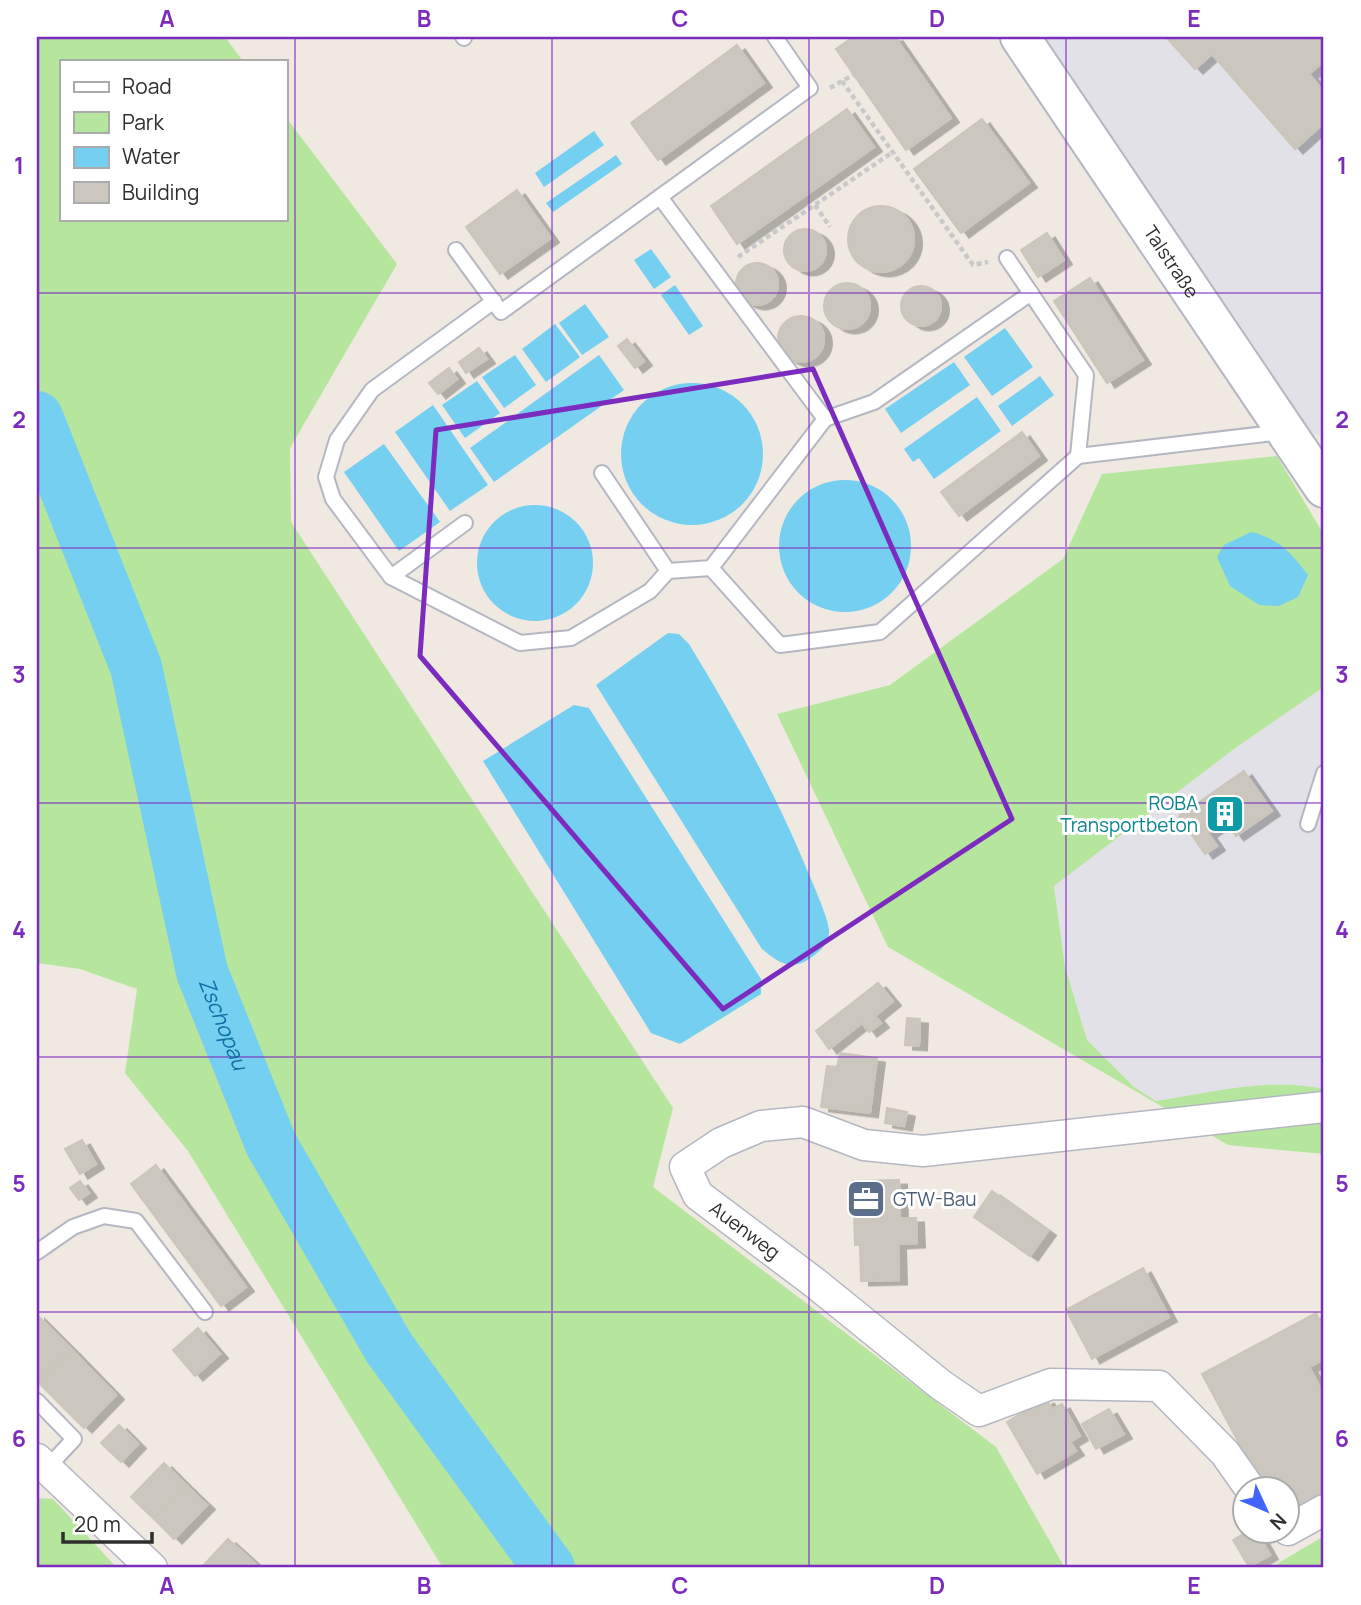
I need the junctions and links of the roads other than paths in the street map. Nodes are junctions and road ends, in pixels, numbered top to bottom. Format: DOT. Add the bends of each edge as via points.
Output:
graph roads {
  1 [pos="775,37"];
  2 [pos="1020,37"];
  3 [pos="660,197"];
  4 [pos="456,250"];
  5 [pos="1007,258"];
  6 [pos="1031,293"];
  7 [pos="494,301"];
  8 [pos="825,419"];
  9 [pos="1287,432"];
  10 [pos="1079,456"];
  11 [pos="602,473"];
  12 [pos="1324,486"];
  13 [pos="465,523"];
  14 [pos="711,568"];
  15 [pos="668,571"];
  16 [pos="391,577"];
  17 [pos="1324,773"];
  18 [pos="1308,824"];
  19 [pos="1324,1108"];
  20 [pos="37,1252"];
  21 [pos="205,1312"];
  22 [pos="37,1401"];
  23 [pos="42,1463"];
  24 [pos="1242,1476"];
  25 [pos="1324,1510"];
  26 [pos="1302,1522"];
  27 [pos="152,1568"];
  1 -- 3 [label="lane" via="810,88"];
  2 -- 9 [label="main road, Talstraße"];
  3 -- 7 [label="lane" via="501,312"];
  3 -- 8 [label="lane"];
  4 -- 7 [label="lane"];
  5 -- 6 [label="lane"];
  6 -- 8 [label="lane" via="874,402"];
  6 -- 10 [label="lane" via="1086,375"];
  7 -- 16 [label="lane" via="372,390 337,440 327,477 333,499"];
  8 -- 14 [label="lane"];
  9 -- 10 [label="lane"];
  9 -- 12 [label="main road, Talstraße"];
  10 -- 14 [label="lane" via="880,632 779,645"];
  11 -- 15 [label="lane"];
  13 -- 16 [label="lane"];
  14 -- 15 [label="lane"];
  15 -- 16 [label="lane" via="650,591 571,638 520,643"];
  17 -- 18 [label="lane"];
  19 -- 24 [label="street, Auenweg" via="923,1151 864,1145 803,1122 761,1126 721,1143 685,1167 698,1195 979,1411 1051,1384 1159,1386"];
  20 -- 21 [label="lane" via="73,1227 104,1216 136,1221"];
  22 -- 23 [label="lane" via="74,1439"];
  23 -- 27 [label="street"];
  25 -- 26 [label="street"];
}
